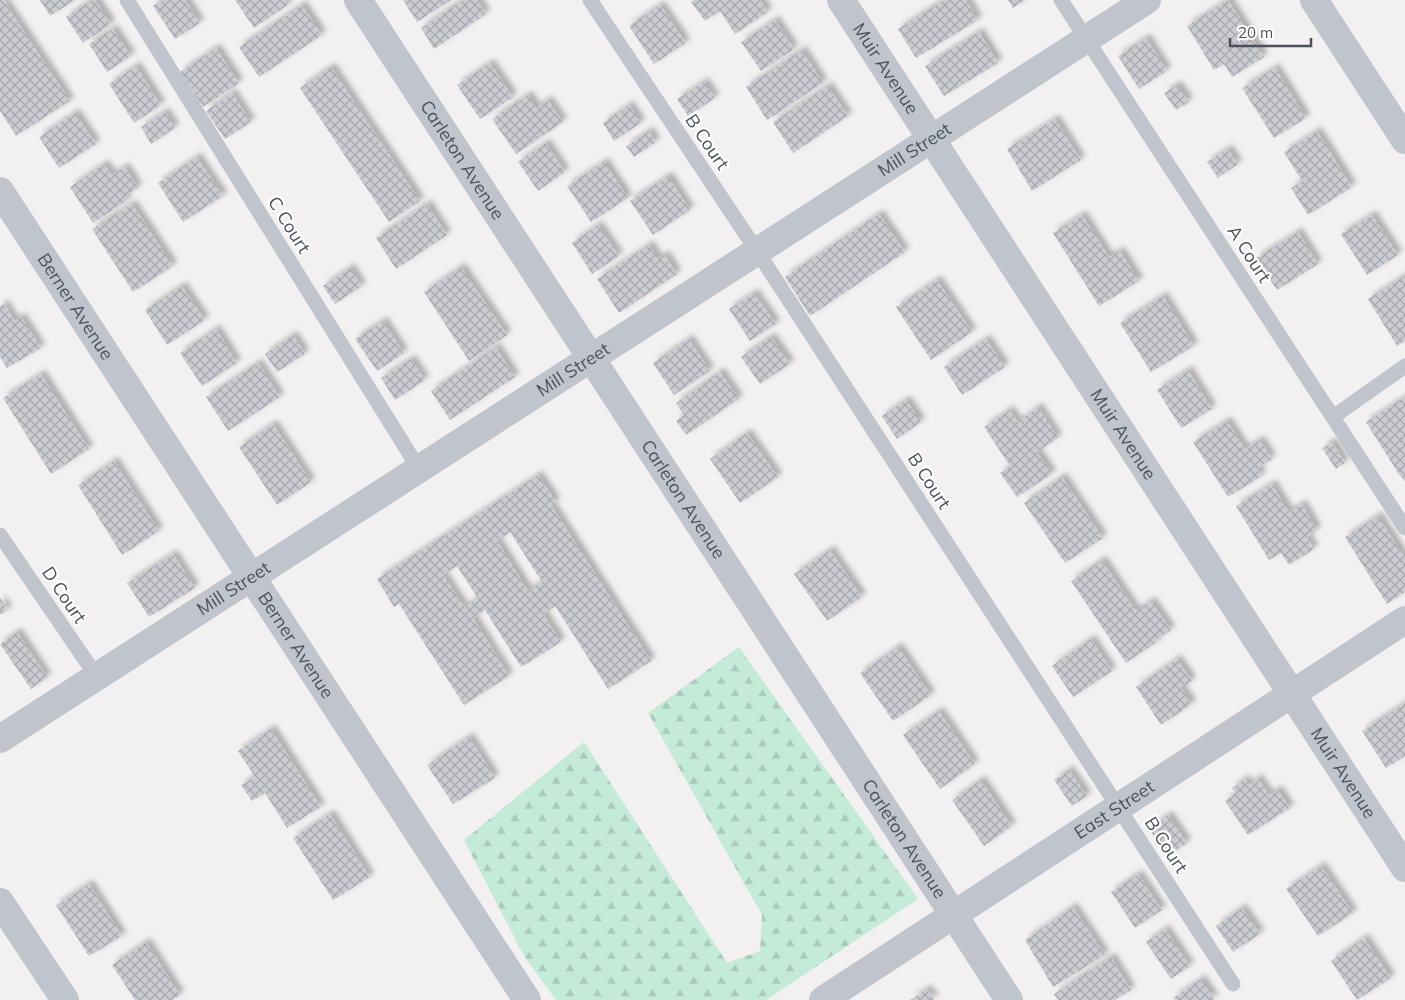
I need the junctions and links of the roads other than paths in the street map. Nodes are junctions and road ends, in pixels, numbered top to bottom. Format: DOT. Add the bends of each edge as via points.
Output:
graph roads {
  1 [pos="127,0"];
  2 [pos="358,0"];
  3 [pos="590,0"];
  4 [pos="841,0"];
  5 [pos="1060,0"];
  6 [pos="1147,0"];
  7 [pos="1314,0"];
  8 [pos="1086,39"];
  9 [pos="932,139"];
  10 [pos="1405,140"];
  11 [pos="0,191"];
  12 [pos="757,251"];
  13 [pos="592,358"];
  14 [pos="1405,366"];
  15 [pos="1332,417"];
  16 [pos="419,469"];
  17 [pos="1405,528"];
  18 [pos="0,535"];
  19 [pos="252,576"];
  20 [pos="1405,620"];
  21 [pos="97,676"];
  22 [pos="1292,694"];
  23 [pos="0,739"];
  24 [pos="1119,807"];
  25 [pos="1405,868"];
  26 [pos="0,902"];
  27 [pos="953,915"];
  28 [pos="1233,984"];
  29 [pos="65,1000"];
  30 [pos="527,1000"];
  31 [pos="823,1000"];
  32 [pos="1009,1000"];
  1 -- 16 [label="lane, C Court"];
  2 -- 13 [label="street, Carleton Avenue"];
  3 -- 12 [label="lane, B Court"];
  4 -- 9 [label="street, Muir Avenue"];
  5 -- 8 [label="lane, A Court"];
  6 -- 8 [label="street, Mill Street"];
  7 -- 10 [label="street"];
  8 -- 9 [label="street, Mill Street"];
  8 -- 15 [label="lane, A Court"];
  9 -- 12 [label="street, Mill Street"];
  9 -- 22 [label="street, Muir Avenue"];
  11 -- 19 [label="street, Berner Avenue"];
  12 -- 13 [label="street, Mill Street"];
  12 -- 24 [label="lane, B Court"];
  13 -- 16 [label="street, Mill Street"];
  13 -- 27 [label="street, Carleton Avenue"];
  14 -- 15 [label="lane"];
  15 -- 17 [label="lane, A Court"];
  16 -- 19 [label="street, Mill Street"];
  18 -- 21 [label="lane, D Court"];
  19 -- 21 [label="street, Mill Street"];
  19 -- 30 [label="street, Berner Avenue"];
  20 -- 22 [label="street, East Street"];
  21 -- 23 [label="street, Mill Street"];
  22 -- 24 [label="street, East Street"];
  22 -- 25 [label="street, Muir Avenue"];
  24 -- 27 [label="street, East Street"];
  24 -- 28 [label="lane, B Court"];
  26 -- 29 [label="street"];
  27 -- 31 [label="street, East Street"];
  27 -- 32 [label="street, Carleton Avenue"];
}
